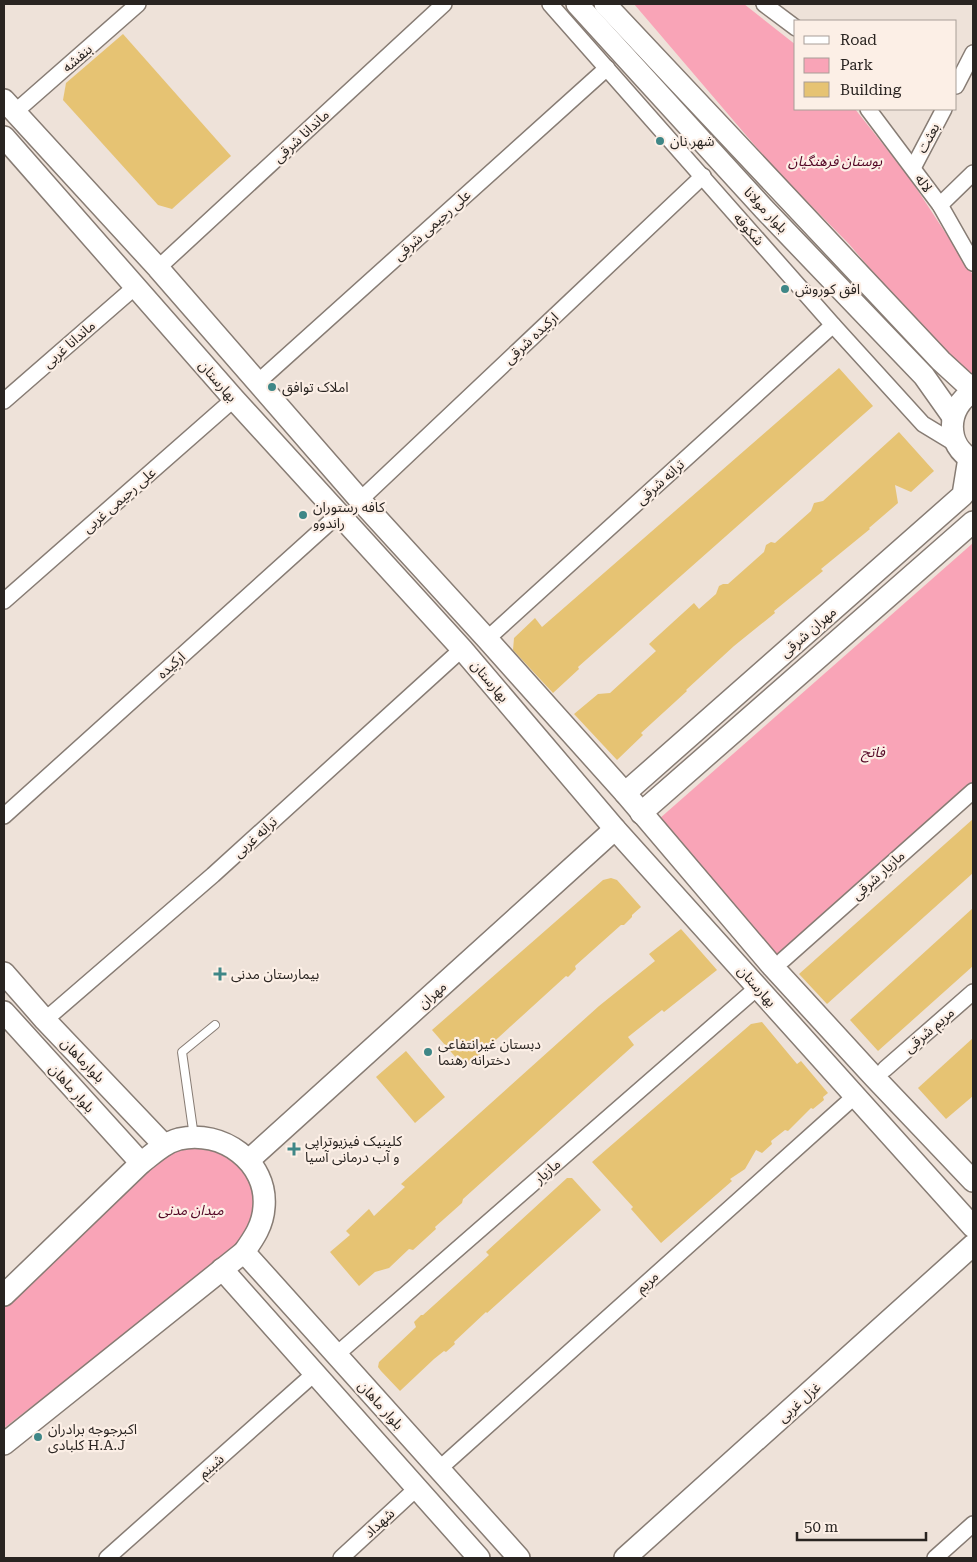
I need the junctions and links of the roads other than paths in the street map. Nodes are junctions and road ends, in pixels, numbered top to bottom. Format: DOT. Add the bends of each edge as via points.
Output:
graph roads {
  1 [pos="138,4"];
  2 [pos="444,4"];
  3 [pos="550,4"];
  4 [pos="577,4"];
  5 [pos="606,4"];
  6 [pos="764,4"];
  7 [pos="794,26"];
  8 [pos="973,53"];
  9 [pos="607,68"];
  10 [pos="957,84"];
  11 [pos="10,106"];
  12 [pos="869,110"];
  13 [pos="943,110"];
  14 [pos="4,137"];
  15 [pos="13,156"];
  16 [pos="913,168"];
  17 [pos="973,173"];
  18 [pos="703,176"];
  19 [pos="940,205"];
  20 [pos="973,263"];
  21 [pos="158,268"];
  22 [pos="135,287"];
  23 [pos="833,325"];
  24 [pos="257,383"];
  25 [pos="973,387"];
  26 [pos="973,392"];
  27 [pos="234,399"];
  28 [pos="4,402"];
  29 [pos="953,417"];
  30 [pos="966,454"];
  31 [pos="360,500"];
  32 [pos="339,514"];
  33 [pos="973,522"];
  34 [pos="4,601"];
  35 [pos="487,639"];
  36 [pos="462,649"];
  37 [pos="973,791"];
  38 [pos="625,793"];
  39 [pos="641,813"];
  40 [pos="4,816"];
  41 [pos="615,829"];
  42 [pos="783,960"];
  43 [pos="4,973"];
  44 [pos="758,987"];
  45 [pos="973,992"];
  46 [pos="4,1012"];
  47 [pos="45,1020"];
  48 [pos="215,1025"];
  49 [pos="885,1069"];
  50 [pos="855,1096"];
  51 [pos="194,1138"];
  52 [pos="164,1145"];
  53 [pos="249,1160"];
  54 [pos="141,1163"];
  55 [pos="973,1181"];
  56 [pos="973,1227"];
  57 [pos="973,1245"];
  58 [pos="244,1252"];
  59 [pos="222,1269"];
  60 [pos="4,1295"];
  61 [pos="336,1355"];
  62 [pos="315,1373"];
  63 [pos="4,1444"];
  64 [pos="439,1469"];
  65 [pos="417,1488"];
  66 [pos="973,1524"];
  67 [pos="107,1558"];
  68 [pos="341,1558"];
  69 [pos="479,1558"];
  70 [pos="519,1558"];
  71 [pos="625,1558"];
  72 [pos="935,1558"];
  1 -- 11 [label="street, بنفشه"];
  2 -- 21 [label="street, ماندانا شرقی"];
  3 -- 9 [label="street, شکوفه"];
  4 -- 29 [label="main road, بلوار مولانا" via="764,209 924,376"];
  5 -- 25 [label="main road, بلوار مولانا" via="941,361"];
  6 -- 7 [label="street"];
  8 -- 10 [label="street"];
  9 -- 18 [label="street, شکوفه"];
  9 -- 24 [label="street, علی رحیمی شرقی"];
  11 -- 21 [label="main road, بهارستان"];
  12 -- 16 [label="street, لاله"];
  13 -- 16 [label="street, بعثت"];
  14 -- 15 [label="main road, بهارستان"];
  15 -- 22 [label="main road, بهارستان"];
  16 -- 19 [label="street, لاله"];
  17 -- 19 [label="street"];
  18 -- 23 [label="street, شکوفه"];
  18 -- 31 [label="street, ارکیده شرقی"];
  19 -- 20 [label="street, لاله"];
  21 -- 24 [label="main road, بهارستان"];
  22 -- 27 [label="main road, بهارستان"];
  22 -- 28 [label="street, ماندانا غربی"];
  23 -- 30 [label="street, شکوفه" via="923,424"];
  23 -- 35 [label="street, ترانه شرقی"];
  24 -- 31 [label="main road, بهارستان"];
  26 -- 29 [label="main road" via="960,403"];
  27 -- 32 [label="main road, بهارستان"];
  27 -- 34 [label="street, علی رحیمی غربی"];
  29 -- 30 [label="main road, مهران شرقی" via="952,426"];
  30 -- 38 [label="main road, مهران شرقی" via="963,495"];
  31 -- 35 [label="main road, بهارستان"];
  32 -- 36 [label="main road, بهارستان"];
  32 -- 40 [label="street, ارکیده"];
  33 -- 39 [label="main road, مهران شرقی"];
  35 -- 38 [label="main road, بهارستان"];
  36 -- 41 [label="main road, بهارستان"];
  36 -- 47 [label="street, ترانه غربی" via="213,875"];
  37 -- 42 [label="street, مازیار شرقی"];
  38 -- 39 [label="main road, بهارستان"];
  39 -- 55 [label="main road, بهارستان" via="774,968"];
  41 -- 44 [label="main road, بهارستان"];
  41 -- 53 [label="main road, مهران"];
  43 -- 47 [label="main road, بلوارماهان"];
  44 -- 50 [label="main road, بهارستان"];
  44 -- 61 [label="street, مازیار"];
  45 -- 49 [label="street, مریم شرقی"];
  46 -- 54 [label="main road, بلوار ماهان"];
  47 -- 52 [label="main road, بلوارماهان"];
  48 -- 51 [label="lane" via="182,1052"];
  50 -- 56 [label="main road, بهارستان"];
  50 -- 64 [label="street, مریم"];
  51 -- 52 [label="main road"];
  51 -- 53 [label="main road" via="205,1137 229,1144"];
  52 -- 54 [label="main road"];
  53 -- 58 [label="main road" via="261,1182 264,1207 258,1231"];
  54 -- 60 [label="main road"];
  57 -- 71 [label="main road, غزل غربی"];
  58 -- 59 [label="main road"];
  58 -- 61 [label="main road, بلوار ماهان"];
  59 -- 62 [label="main road, بلوار ماهان"];
  59 -- 63 [label="main road"];
  61 -- 64 [label="main road, بلوار ماهان"];
  62 -- 65 [label="main road, بلوار ماهان"];
  62 -- 67 [label="street, شبنم"];
  64 -- 70 [label="main road, بلوار ماهان"];
  65 -- 68 [label="street, شهداد"];
  65 -- 69 [label="main road, بلوار ماهان"];
  66 -- 72 [label="street"];
}
